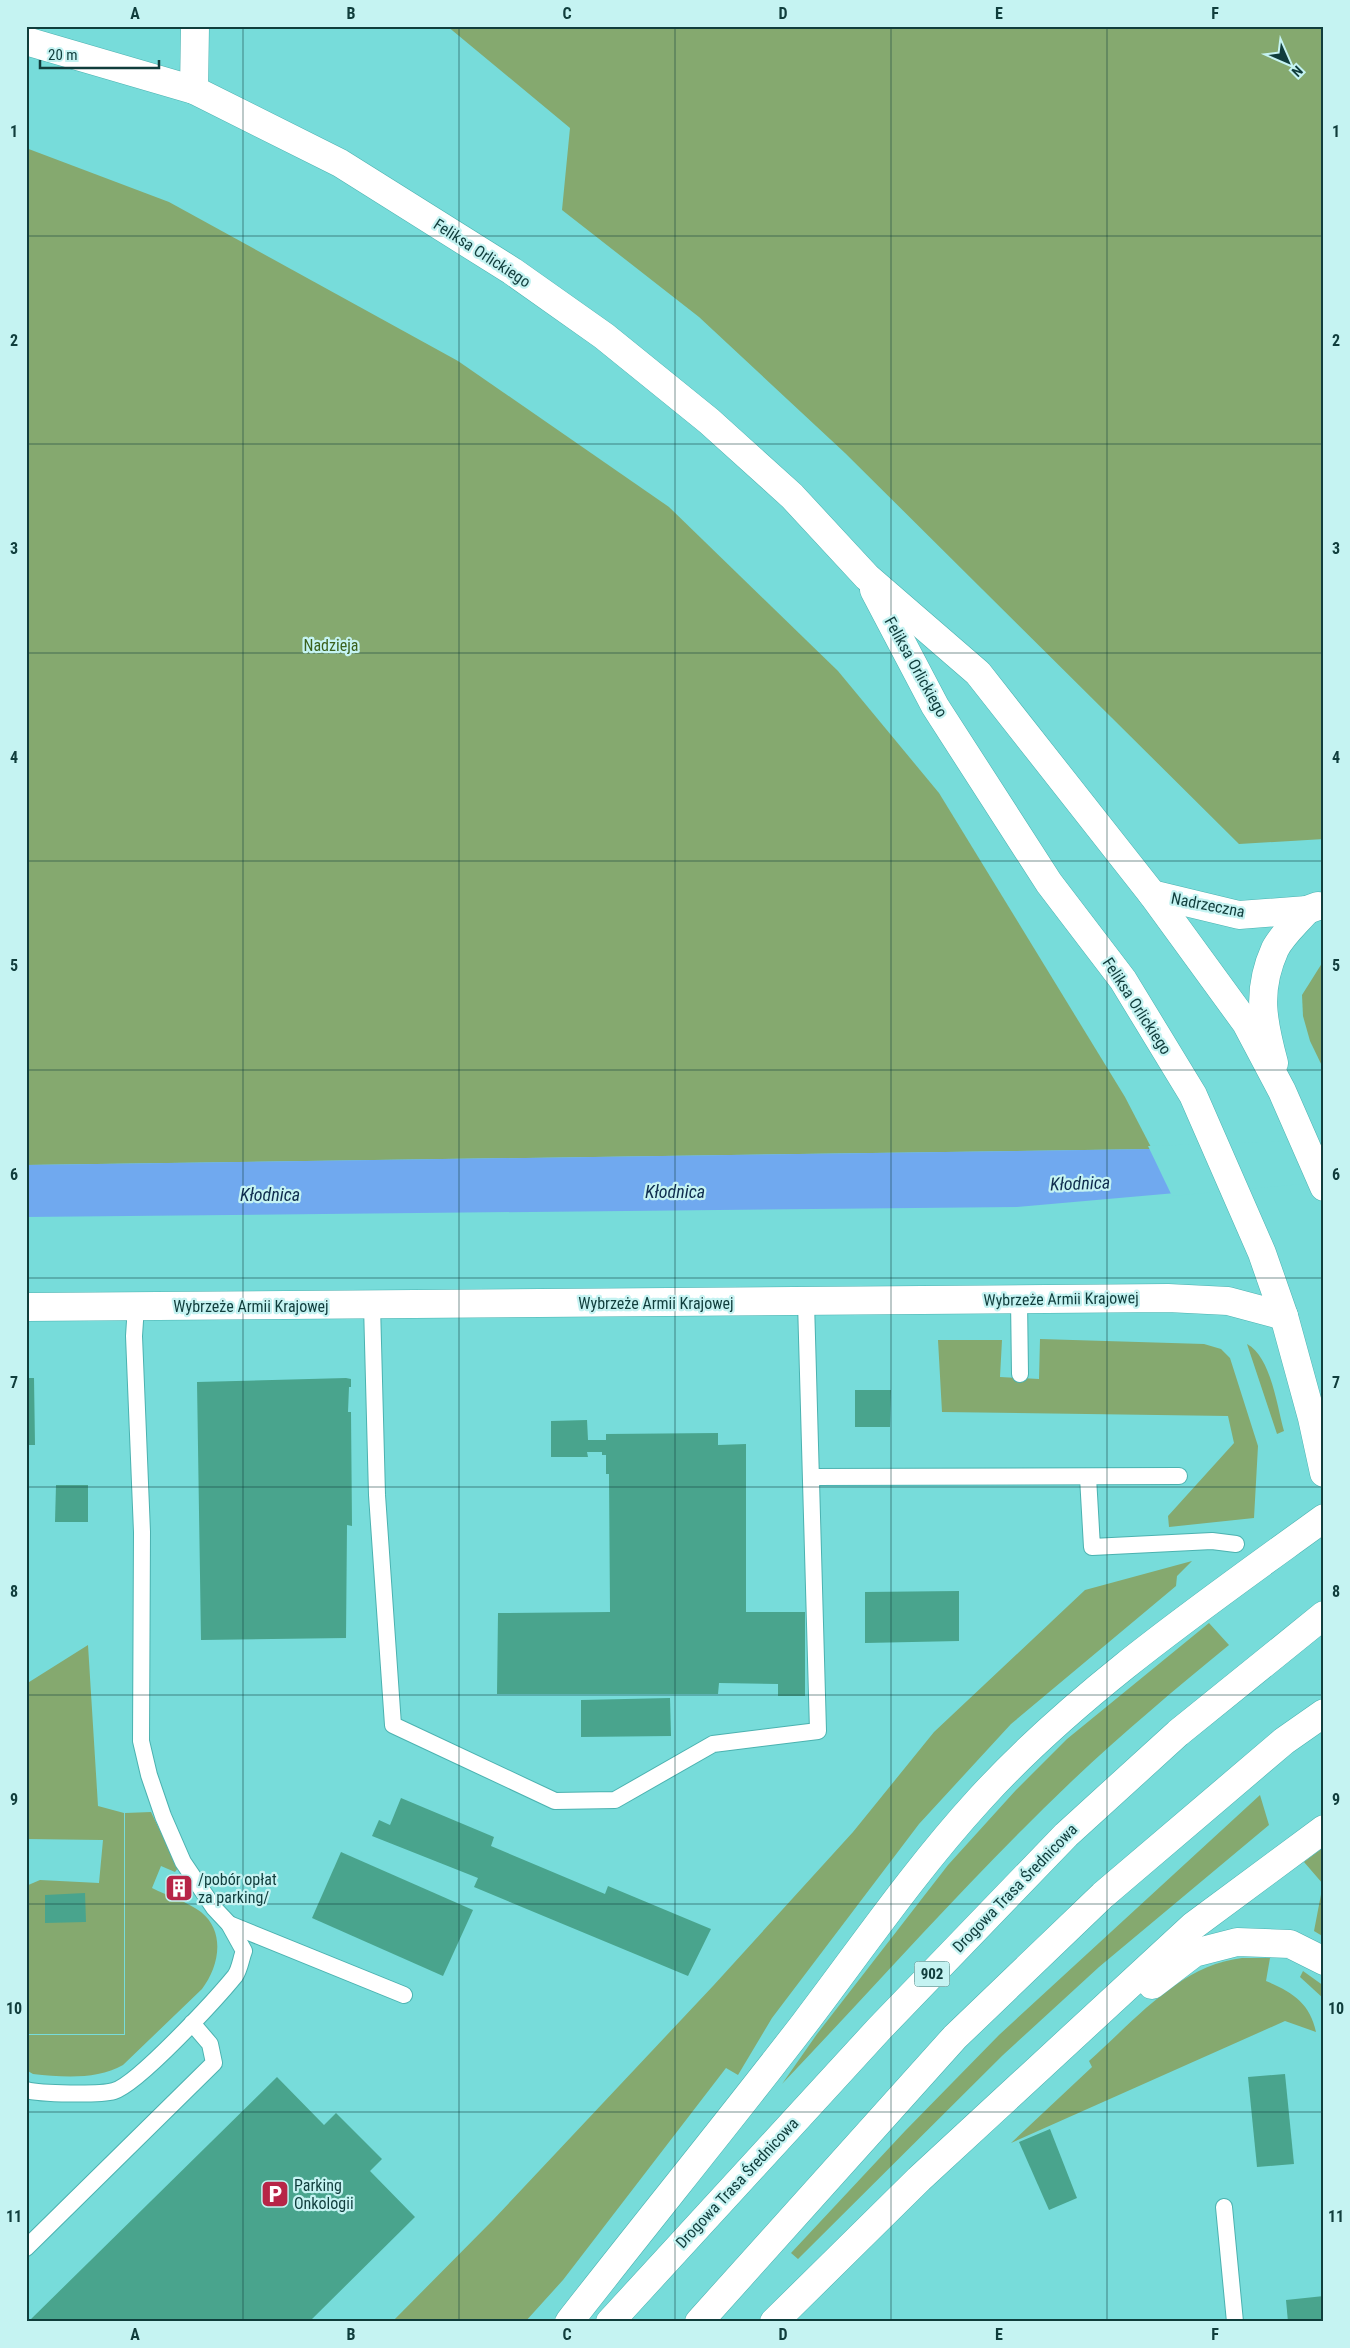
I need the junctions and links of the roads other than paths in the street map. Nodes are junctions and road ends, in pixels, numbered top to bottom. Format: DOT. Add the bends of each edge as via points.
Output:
graph roads {
  1 [pos="195,26"];
  2 [pos="26,41"];
  3 [pos="194,90"];
  4 [pos="867,578"];
  5 [pos="1152,894"];
  6 [pos="1315,907"];
  7 [pos="1282,1091"];
  8 [pos="1324,1187"];
  9 [pos="1019,1300"];
  10 [pos="806,1302"];
  11 [pos="372,1305"];
  12 [pos="136,1306"];
  13 [pos="26,1307"];
  14 [pos="1284,1316"];
  15 [pos="1020,1374"];
  16 [pos="1324,1473"];
  17 [pos="1179,1476"];
  18 [pos="1088,1477"];
  19 [pos="811,1478"];
  20 [pos="1324,1518"];
  21 [pos="1236,1544"];
  22 [pos="1324,1615"];
  23 [pos="1324,1713"];
  24 [pos="1324,1829"];
  25 [pos="229,1924"];
  26 [pos="1324,1961"];
  27 [pos="404,1995"];
  28 [pos="192,2023"];
  29 [pos="1047,2063"];
  30 [pos="26,2090"];
  31 [pos="1224,2207"];
  32 [pos="26,2248"];
  33 [pos="569,2322"];
  34 [pos="610,2322"];
  35 [pos="699,2322"];
  36 [pos="774,2322"];
  37 [pos="1235,2322"];
  1 -- 3 [label="street"];
  2 -- 3 [label="street, Feliksa Orlickiego"];
  3 -- 4 [label="street, Feliksa Orlickiego" via="340,163 512,271 604,336 709,421 792,496"];
  4 -- 5 [label="street, Feliksa Orlickiego" via="978,673"];
  4 -- 14 [label="street, Feliksa Orlickiego" via="935,706 1049,883 1123,980 1193,1095 1262,1253"];
  5 -- 6 [label="street, Nadrzeczna" via="1239,914"];
  5 -- 7 [label="street, Feliksa Orlickiego" via="1246,1024"];
  6 -- 7 [label="street" via="1276,948 1261,996 1264,1026"];
  7 -- 8 [label="street, Feliksa Orlickiego"];
  9 -- 10 [label="street, Wybrzeże Armii Krajowej"];
  9 -- 14 [label="street, Wybrzeże Armii Krajowej" via="1168,1298 1228,1301"];
  9 -- 15 [label="lane"];
  10 -- 11 [label="street, Wybrzeże Armii Krajowej"];
  10 -- 19 [label="lane"];
  11 -- 12 [label="street, Wybrzeże Armii Krajowej"];
  11 -- 19 [label="lane" via="378,1495 393,1725 555,1801 615,1800 713,1744 818,1731"];
  12 -- 13 [label="street, Wybrzeże Armii Krajowej"];
  12 -- 25 [label="lane" via="134,1336 142,1532 140,1741 149,1776 183,1862 214,1908"];
  14 -- 16 [label="street, Feliksa Orlickiego"];
  17 -- 18 [label="lane"];
  18 -- 19 [label="lane"];
  18 -- 21 [label="lane" via="1092,1547 1212,1541"];
  20 -- 33 [label="street" via="1169,1632 1028,1751 979,1800 932,1855"];
  22 -- 34 [label="street, Drogowa Trasa Średnicowa / 902" via="1178,1733 1066,1834 879,2029"];
  23 -- 35 [label="street" via="1284,1740 1103,1895 955,2036"];
  24 -- 29 [label="street" via="1192,1926"];
  25 -- 27 [label="lane"];
  25 -- 28 [label="lane" via="244,1950 236,1974"];
  26 -- 29 [label="street" via="1290,1944 1237,1942 1194,1953"];
  28 -- 30 [label="lane" via="142,2071 114,2091 47,2094"];
  28 -- 32 [label="lane" via="210,2044 214,2063"];
  29 -- 36 [label="street" via="919,2180"];
  31 -- 37 [label="lane"];
}
